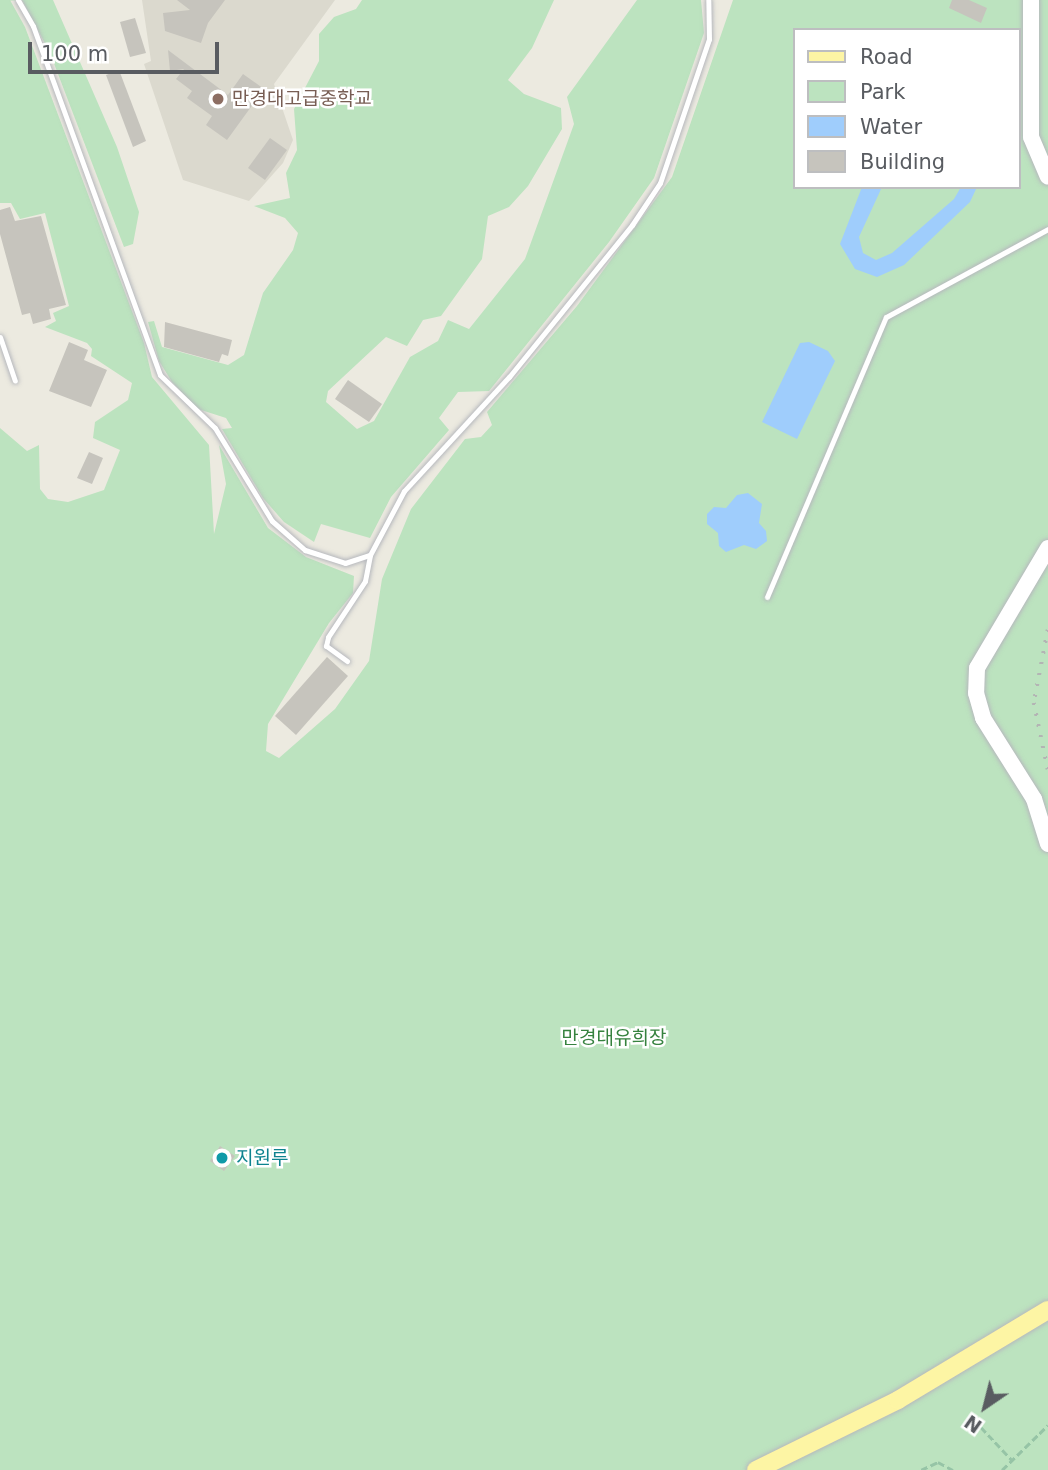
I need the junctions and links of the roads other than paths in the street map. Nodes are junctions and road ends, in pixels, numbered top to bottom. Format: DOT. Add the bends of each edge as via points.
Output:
graph roads {
  1 [pos="18,0"];
  2 [pos="708,0"];
  3 [pos="1031,0"];
  4 [pos="1048,177"];
  5 [pos="1048,229"];
  6 [pos="0,337"];
  7 [pos="15,382"];
  8 [pos="1048,548"];
  9 [pos="370,555"];
  10 [pos="767,597"];
  11 [pos="346,661"];
  12 [pos="1048,844"];
  13 [pos="1048,1310"];
  14 [pos="756,1470"];
  1 -- 9 [label="lane" via="33,26 160,375 215,428 272,521 306,550 345,563"];
  2 -- 9 [label="lane" via="709,39 660,183 632,225 509,377 404,491"];
  3 -- 4 [label="street" via="1031,137"];
  5 -- 10 [label="lane" via="886,317"];
  6 -- 7 [label="lane"];
  8 -- 12 [label="street" via="976,668 976,693 988,729 1034,799"];
  9 -- 11 [label="lane" via="365,581 328,637 326,646"];
  13 -- 14 [label="main road" via="898,1400"];
}
